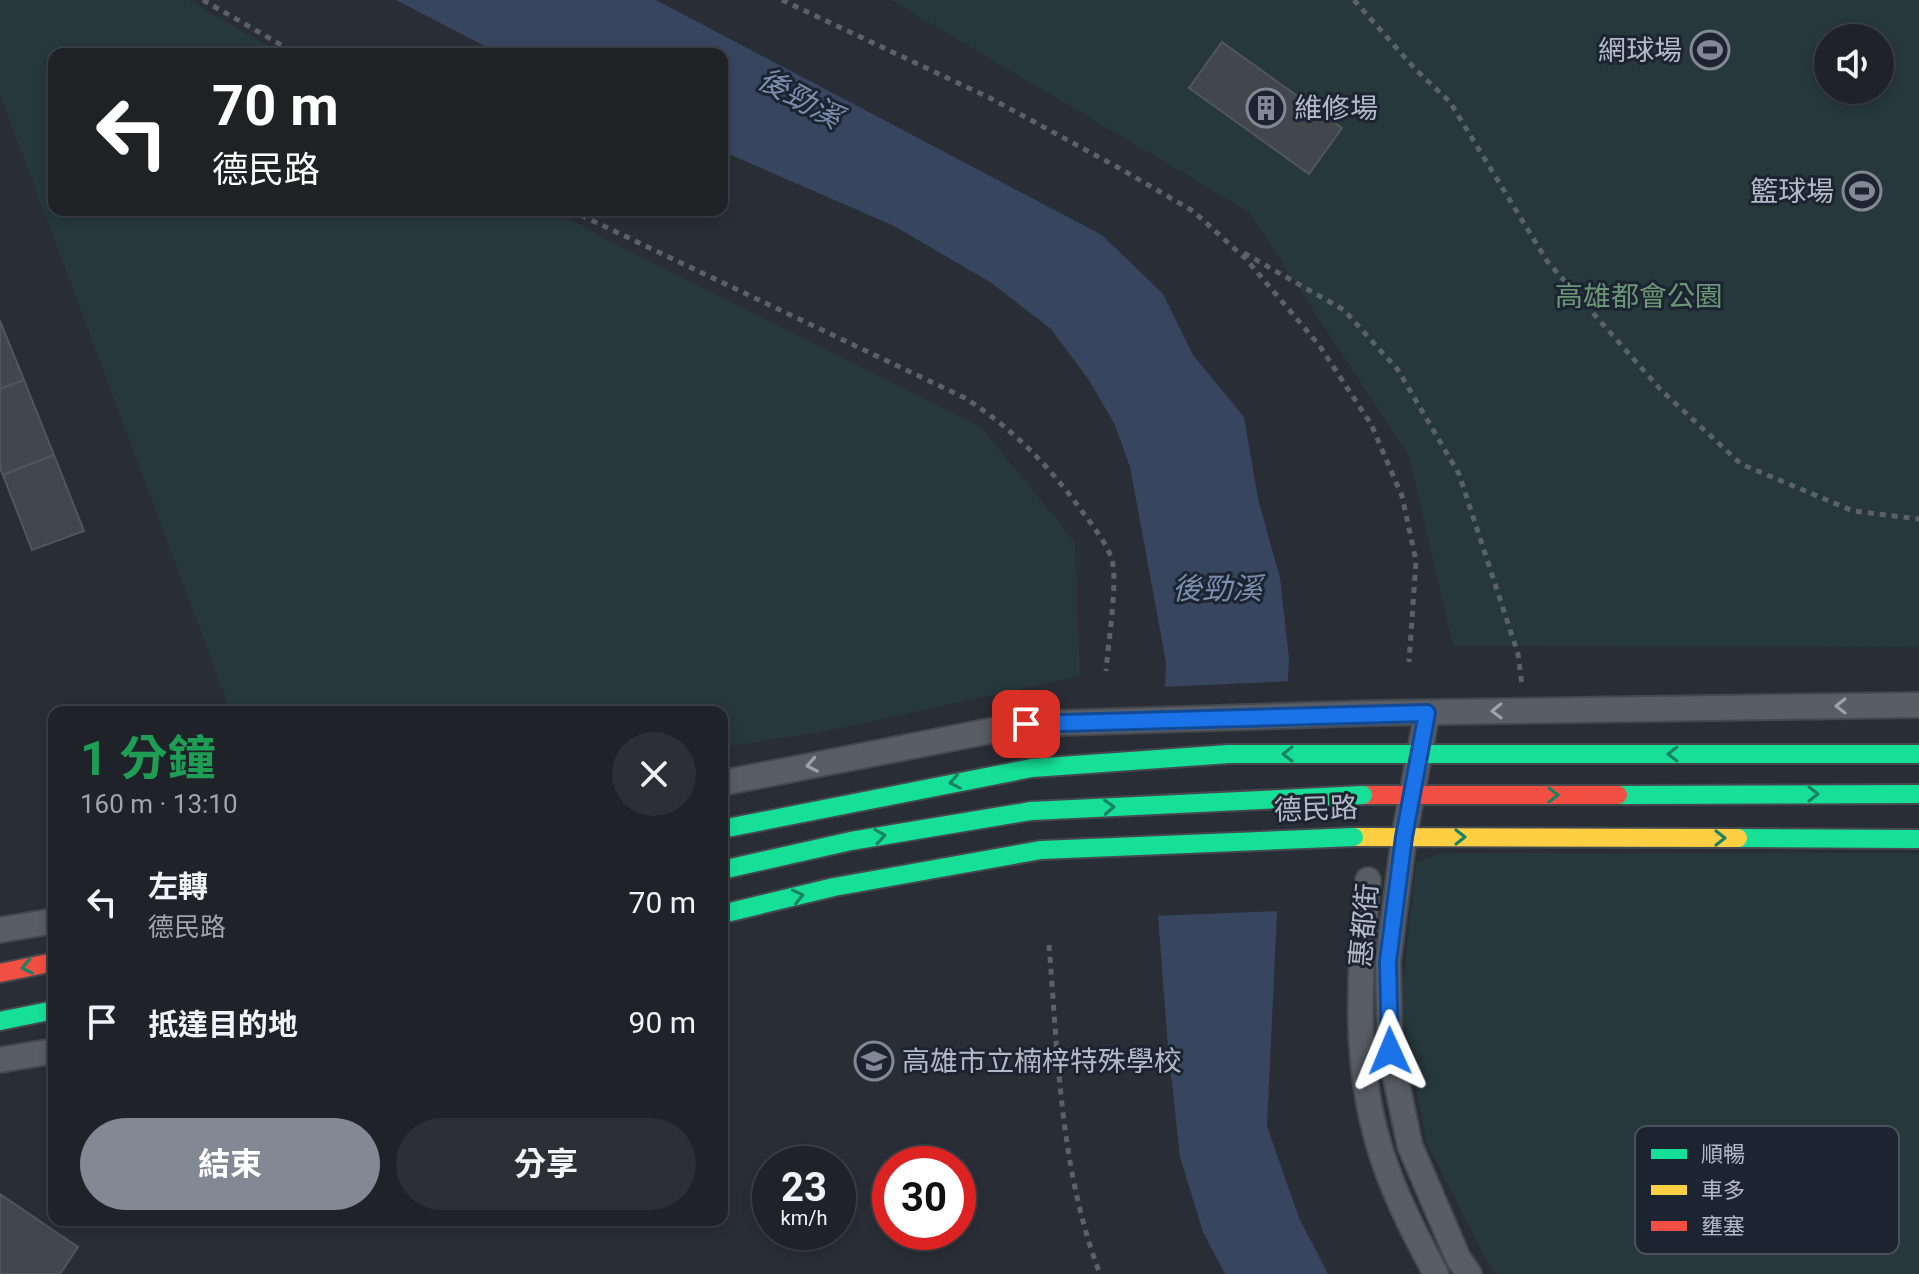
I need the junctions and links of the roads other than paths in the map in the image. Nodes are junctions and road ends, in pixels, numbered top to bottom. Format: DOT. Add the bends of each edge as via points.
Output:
graph roads {
  1 [pos="1919,705"];
  2 [pos="1427,713"];
  3 [pos="1419,754"];
  4 [pos="1919,754"];
  5 [pos="728,782"];
  6 [pos="1919,794"];
  7 [pos="1412,795"];
  8 [pos="728,828"];
  9 [pos="1404,837"];
  10 [pos="1919,839"];
  11 [pos="728,869"];
  12 [pos="1368,880"];
  13 [pos="728,913"];
  14 [pos="48,922"];
  15 [pos="0,930"];
  16 [pos="48,963"];
  17 [pos="0,973"];
  18 [pos="48,1011"];
  19 [pos="0,1021"];
  20 [pos="48,1052"];
  21 [pos="0,1060"];
  22 [pos="1436,1274"];
  23 [pos="1469,1274"];
  1 -- 2 [label="street, one-way"];
  2 -- 3 [label="street, 惠都街"];
  2 -- 5 [label="street, one-way, bridge" via="1026,724"];
  4 -- 3 [label="street, 德民路, one-way"];
  3 -- 7 [label="street, 惠都街"];
  3 -- 8 [label="street, 德民路, one-way, bridge" via="1229,754 1032,768"];
  7 -- 6 [label="street, 德民路, one-way"];
  7 -- 9 [label="street, 惠都街"];
  11 -- 7 [label="street, 德民路, one-way, bridge" via="851,841 1031,811"];
  9 -- 10 [label="street, 德民路, one-way"];
  13 -- 9 [label="street, 德民路, one-way, bridge" via="834,887 1041,850"];
  9 -- 23 [label="street, 惠都街" via="1388,961 1390,1051 1410,1146"];
  12 -- 22 [label="street" via="1360,1036 1367,1096 1384,1162"];
  14 -- 15 [label="street"];
  16 -- 17 [label="street, one-way"];
  18 -- 19 [label="street"];
  20 -- 21 [label="street"];
}
